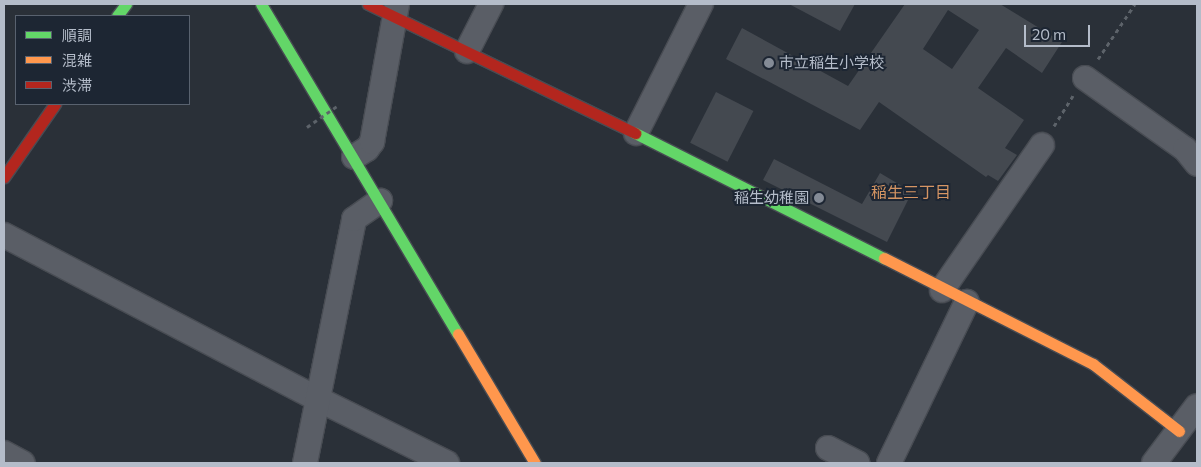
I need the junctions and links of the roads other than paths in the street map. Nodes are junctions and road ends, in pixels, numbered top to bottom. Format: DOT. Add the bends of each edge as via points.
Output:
graph roads {
  1 [pos="126,4"];
  2 [pos="261,4"];
  3 [pos="368,4"];
  4 [pos="491,4"];
  5 [pos="701,4"];
  6 [pos="396,11"];
  7 [pos="118,15"];
  8 [pos="467,51"];
  9 [pos="1085,78"];
  10 [pos="54,105"];
  11 [pos="636,133"];
  12 [pos="1042,145"];
  13 [pos="354,157"];
  14 [pos="1197,164"];
  15 [pos="4,177"];
  16 [pos="380,201"];
  17 [pos="4,235"];
  18 [pos="942,290"];
  19 [pos="967,302"];
  20 [pos="318,398"];
  21 [pos="1197,406"];
  22 [pos="1179,431"];
  23 [pos="828,448"];
  24 [pos="4,453"];
  25 [pos="23,463"];
  26 [pos="305,463"];
  27 [pos="447,463"];
  28 [pos="535,463"];
  29 [pos="857,463"];
  30 [pos="889,463"];
  31 [pos="1154,463"];
  1 -- 7 [label="street"];
  2 -- 13 [label="street"];
  3 -- 6 [label="street"];
  4 -- 8 [label="street"];
  5 -- 11 [label="street"];
  6 -- 8 [label="street"];
  6 -- 13 [label="street" via="372,142"];
  8 -- 11 [label="street"];
  9 -- 14 [label="street" via="1185,149"];
  10 -- 15 [label="street"];
  11 -- 18 [label="street"];
  12 -- 18 [label="street"];
  13 -- 16 [label="street"];
  16 -- 20 [label="street" via="354,219"];
  16 -- 28 [label="street"];
  17 -- 20 [label="street"];
  18 -- 19 [label="street"];
  19 -- 22 [label="street" via="1093,364"];
  19 -- 30 [label="street"];
  20 -- 26 [label="street"];
  20 -- 27 [label="street"];
  21 -- 22 [label="street"];
  22 -- 31 [label="street"];
  23 -- 29 [label="street"];
  24 -- 25 [label="street"];
}
